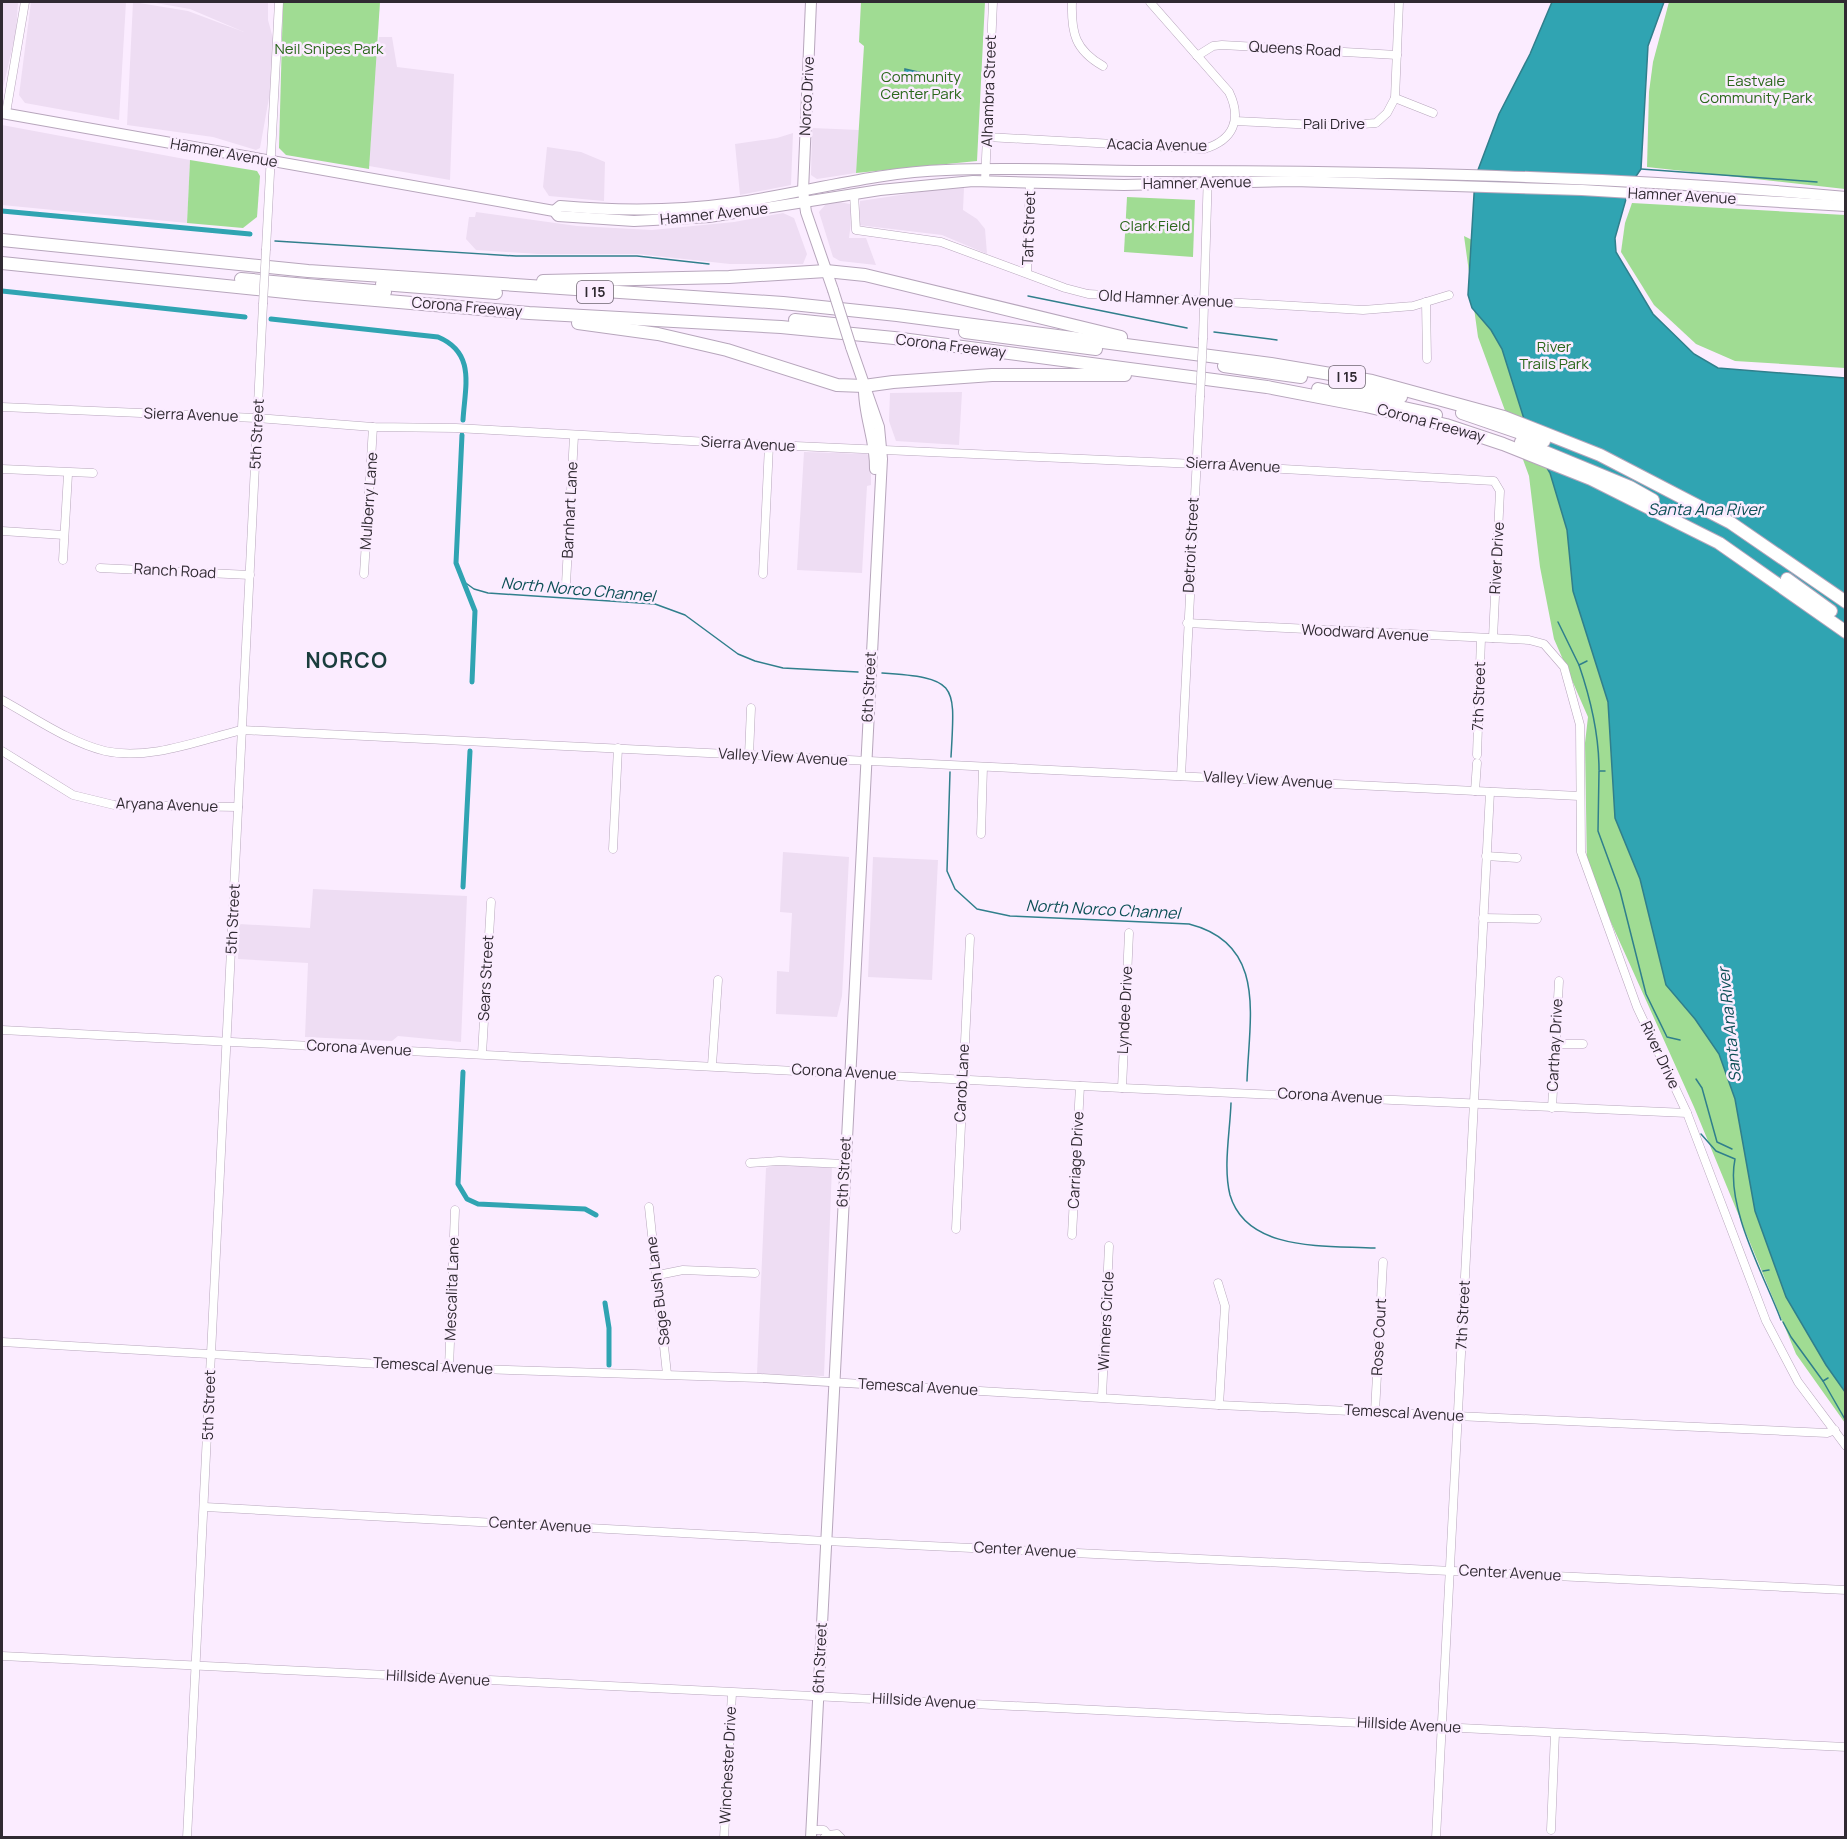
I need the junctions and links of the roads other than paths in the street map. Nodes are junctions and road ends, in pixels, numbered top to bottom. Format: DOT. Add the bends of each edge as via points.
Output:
graph roads {
  1 [pos="25,2"];
  2 [pos="279,2"];
  3 [pos="811,2"];
  4 [pos="993,2"];
  5 [pos="1072,2"];
  6 [pos="1150,2"];
  7 [pos="1399,2"];
  8 [pos="1396,55"];
  9 [pos="1197,56"];
  10 [pos="1103,66"];
  11 [pos="1395,98"];
  12 [pos="4,113"];
  13 [pos="1433,113"];
  14 [pos="1235,120"];
  15 [pos="987,137"];
  16 [pos="271,161"];
  17 [pos="1208,171"];
  18 [pos="985,176"];
  19 [pos="1030,183"];
  20 [pos="1208,183"];
  21 [pos="803,191"];
  22 [pos="854,194"];
  23 [pos="1845,197"];
  24 [pos="732,203"];
  25 [pos="804,203"];
  26 [pos="1845,206"];
  27 [pos="554,211"];
  28 [pos="710,217"];
  29 [pos="2,240"];
  30 [pos="2,247"];
  31 [pos="2,255"];
  32 [pos="2,263"];
  33 [pos="826,271"];
  34 [pos="1027,273"];
  35 [pos="437,280"];
  36 [pos="1449,295"];
  37 [pos="1204,301"];
  38 [pos="1426,302"];
  39 [pos="529,313"];
  40 [pos="1186,353"];
  41 [pos="1427,359"];
  42 [pos="1184,376"];
  43 [pos="864,387"];
  44 [pos="2,407"];
  45 [pos="257,418"];
  46 [pos="373,427"];
  47 [pos="1504,431"];
  48 [pos="574,436"];
  49 [pos="769,445"];
  50 [pos="878,450"];
  51 [pos="1196,464"];
  52 [pos="2,469"];
  53 [pos="93,473"];
  54 [pos="68,474"];
  55 [pos="1494,481"];
  56 [pos="2,531"];
  57 [pos="64,535"];
  58 [pos="63,560"];
  59 [pos="100,568"];
  60 [pos="364,574"];
  61 [pos="763,574"];
  62 [pos="250,575"];
  63 [pos="566,584"];
  64 [pos="1845,602"];
  65 [pos="1845,610"];
  66 [pos="1845,622"];
  67 [pos="1187,623"];
  68 [pos="1845,632"];
  69 [pos="1481,638"];
  70 [pos="1493,638"];
  71 [pos="1544,644"];
  72 [pos="2,700"];
  73 [pos="752,708"];
  74 [pos="242,730"];
  75 [pos="618,748"];
  76 [pos="2,751"];
  77 [pos="749,755"];
  78 [pos="865,762"];
  79 [pos="983,766"];
  80 [pos="1181,776"];
  81 [pos="1475,791"];
  82 [pos="1490,792"];
  83 [pos="1579,796"];
  84 [pos="238,807"];
  85 [pos="981,834"];
  86 [pos="613,849"];
  87 [pos="1486,856"];
  88 [pos="1517,858"];
  89 [pos="491,902"];
  90 [pos="1483,918"];
  91 [pos="1537,919"];
  92 [pos="1129,933"];
  93 [pos="970,938"];
  94 [pos="718,980"];
  95 [pos="1559,981"];
  96 [pos="2,1030"];
  97 [pos="226,1042"];
  98 [pos="1557,1044"];
  99 [pos="1583,1044"];
  100 [pos="482,1054"];
  101 [pos="712,1065"];
  102 [pos="849,1073"];
  103 [pos="962,1078"];
  104 [pos="1080,1086"];
  105 [pos="1122,1088"];
  106 [pos="1472,1102"];
  107 [pos="1552,1108"];
  108 [pos="1687,1113"];
  109 [pos="750,1163"];
  110 [pos="845,1164"];
  111 [pos="649,1207"];
  112 [pos="455,1210"];
  113 [pos="956,1228"];
  114 [pos="1072,1235"];
  115 [pos="1109,1246"];
  116 [pos="1383,1262"];
  117 [pos="755,1273"];
  118 [pos="658,1275"];
  119 [pos="1218,1283"];
  120 [pos="2,1342"];
  121 [pos="211,1353"];
  122 [pos="449,1368"];
  123 [pos="667,1374"];
  124 [pos="835,1383"];
  125 [pos="1102,1396"];
  126 [pos="1219,1405"];
  127 [pos="1375,1412"];
  128 [pos="1458,1415"];
  129 [pos="1835,1430"];
  130 [pos="1845,1446"];
  131 [pos="205,1507"];
  132 [pos="826,1541"];
  133 [pos="1450,1570"];
  134 [pos="1845,1590"];
  135 [pos="2,1656"];
  136 [pos="197,1665"];
  137 [pos="732,1693"];
  138 [pos="818,1696"];
  139 [pos="1441,1726"];
  140 [pos="1555,1733"];
  141 [pos="1845,1747"];
  142 [pos="1551,1830"];
  143 [pos="811,1834"];
  144 [pos="826,1836"];
  145 [pos="187,1838"];
  146 [pos="724,1838"];
  147 [pos="841,1838"];
  148 [pos="1436,1838"];
  1 -- 12 [label="street"];
  2 -- 16 [label="street, 5th Street"];
  3 -- 21 [label="main road, Norco Drive"];
  4 -- 15 [label="street, Alhambra Street"];
  5 -- 10 [label="street" via="1077,43 1086,57"];
  6 -- 9 [label="street"];
  7 -- 8 [label="street"];
  8 -- 9 [label="street, Queens Road" via="1222,45"];
  8 -- 11 [label="street"];
  9 -- 14 [label="street" via="1229,92 1235,105"];
  11 -- 13 [label="street"];
  11 -- 14 [label="street, Pali Drive" via="1387,113 1368,125"];
  12 -- 16 [label="main road, Hamner Avenue"];
  14 -- 15 [label="street, Acacia Avenue" via="1228,136 1204,149"];
  15 -- 18 [label="street, Alhambra Street"];
  16 -- 27 [label="main road, Hamner Avenue"];
  16 -- 45 [label="street, 5th Street, bridge"];
  17 -- 18 [label="main road, Hamner Avenue"];
  17 -- 20 [label="street, Detroit Street"];
  17 -- 23 [label="main road, Hamner Avenue" via="1561,176"];
  18 -- 19 [label="main road, Hamner Avenue"];
  18 -- 21 [label="main road, Hamner Avenue" via="935,171"];
  18 -- 22 [label="main road, Hamner Avenue"];
  19 -- 20 [label="main road, Hamner Avenue"];
  19 -- 34 [label="street, Taft Street"];
  20 -- 26 [label="main road, Hamner Avenue" via="1294,181 1460,186"];
  20 -- 37 [label="street, Detroit Street"];
  21 -- 24 [label="main road, Hamner Avenue"];
  21 -- 25 [label="main road, 6th Street"];
  22 -- 25 [label="main road, Hamner Avenue"];
  22 -- 34 [label="street, Old Hamner Avenue" via="856,230 940,242"];
  24 -- 27 [label="main road, Hamner Avenue" via="612,209 560,206"];
  24 -- 28 [label="main road" via="728,209 711,211"];
  25 -- 28 [label="main road, Hamner Avenue"];
  25 -- 33 [label="main road, 6th Street"];
  27 -- 28 [label="main road, Hamner Avenue" via="558,216 600,220"];
  29 -- 35 [label="highway, Corona Freeway / I 15"];
  30 -- 47 [label="highway" via="437,289 866,319 1337,382 1450,409"];
  31 -- 47 [label="highway" via="518,304 816,322 988,342 1337,392"];
  32 -- 39 [label="highway, Corona Freeway / I 15"];
  33 -- 35 [label="highway" via="719,278"];
  33 -- 40 [label="highway" via="865,275"];
  33 -- 43 [label="main road, 6th Street, bridge"];
  34 -- 37 [label="street, Old Hamner Avenue" via="1088,294"];
  35 -- 40 [label="highway, Corona Freeway / I 15" via="783,303"];
  36 -- 38 [label="street, Old Hamner Avenue"];
  37 -- 38 [label="street, Old Hamner Avenue" via="1363,310 1389,310"];
  37 -- 51 [label="street, Detroit Street, bridge"];
  38 -- 41 [label="street"];
  39 -- 42 [label="highway, Corona Freeway / I 15" via="792,328"];
  39 -- 43 [label="highway" via="658,334 727,350 837,385"];
  40 -- 47 [label="highway, Corona Freeway / I 15" via="1372,381"];
  42 -- 43 [label="highway" via="992,375"];
  42 -- 47 [label="highway, Corona Freeway / I 15" via="1267,387 1446,425"];
  43 -- 50 [label="main road, 6th Street" via="863,404"];
  44 -- 45 [label="street, Sierra Avenue"];
  45 -- 46 [label="street, Sierra Avenue"];
  45 -- 62 [label="street, 5th Street"];
  46 -- 48 [label="street, Sierra Avenue"];
  46 -- 60 [label="street, Mulberry Lane"];
  47 -- 64 [label="highway, Corona Freeway / I 15" via="1600,455 1731,523"];
  47 -- 65 [label="highway" via="1630,478 1713,521"];
  47 -- 66 [label="highway" via="1629,487 1720,535 1803,589"];
  47 -- 68 [label="highway, Corona Freeway / I 15" via="1719,543"];
  48 -- 49 [label="street, Sierra Avenue"];
  48 -- 63 [label="street, Barnhart Lane"];
  49 -- 50 [label="street, Sierra Avenue"];
  49 -- 61 [label="street"];
  50 -- 51 [label="street, Sierra Avenue"];
  50 -- 78 [label="main road, 6th Street" via="881,502"];
  51 -- 55 [label="street, Sierra Avenue"];
  51 -- 67 [label="street, Detroit Street"];
  52 -- 54 [label="street"];
  53 -- 54 [label="street"];
  54 -- 57 [label="street"];
  55 -- 70 [label="street, River Drive" via="1500,491"];
  56 -- 57 [label="street"];
  57 -- 58 [label="street"];
  59 -- 62 [label="street, Ranch Road"];
  62 -- 74 [label="street, 5th Street"];
  67 -- 69 [label="street, Woodward Avenue"];
  67 -- 80 [label="street, Detroit Street"];
  69 -- 70 [label="street, Woodward Avenue"];
  69 -- 81 [label="street, 7th Street"];
  70 -- 71 [label="street, Woodward Avenue"];
  71 -- 83 [label="street, River Drive" via="1564,667 1580,725"];
  72 -- 74 [label="street, Valley View Avenue" via="79,742 107,751 160,750"];
  73 -- 77 [label="street"];
  74 -- 75 [label="street, Valley View Avenue"];
  74 -- 84 [label="street, 5th Street"];
  75 -- 77 [label="street, Valley View Avenue"];
  75 -- 86 [label="street"];
  76 -- 84 [label="street, Aryana Avenue" via="73,795 104,803"];
  77 -- 78 [label="street, Valley View Avenue"];
  78 -- 79 [label="street, Valley View Avenue"];
  78 -- 102 [label="main road, 6th Street"];
  79 -- 80 [label="street, Valley View Avenue"];
  79 -- 85 [label="street"];
  80 -- 81 [label="street, Valley View Avenue"];
  81 -- 82 [label="street, Valley View Avenue"];
  82 -- 83 [label="street, Valley View Avenue"];
  82 -- 87 [label="street, 7th Street"];
  83 -- 108 [label="street, River Drive" via="1581,852 1637,1006"];
  84 -- 97 [label="street, 5th Street"];
  87 -- 88 [label="street"];
  87 -- 90 [label="street, 7th Street"];
  89 -- 100 [label="street, Sears Street"];
  90 -- 91 [label="street"];
  90 -- 106 [label="street, 7th Street"];
  92 -- 105 [label="street, Lyndee Drive"];
  93 -- 103 [label="street, Carob Lane"];
  94 -- 101 [label="street"];
  95 -- 98 [label="street, Carthay Drive"];
  96 -- 97 [label="street, Corona Avenue"];
  97 -- 100 [label="street, Corona Avenue"];
  97 -- 121 [label="street, 5th Street"];
  98 -- 99 [label="street"];
  98 -- 107 [label="street, Carthay Drive"];
  100 -- 101 [label="street, Corona Avenue"];
  101 -- 102 [label="street, Corona Avenue"];
  102 -- 103 [label="street, Corona Avenue"];
  102 -- 110 [label="main road, 6th Street"];
  103 -- 104 [label="street, Corona Avenue"];
  103 -- 113 [label="street, Carob Lane"];
  104 -- 105 [label="street, Corona Avenue"];
  104 -- 114 [label="street, Carriage Drive"];
  105 -- 106 [label="street, Corona Avenue"];
  106 -- 107 [label="street, Corona Avenue"];
  106 -- 128 [label="street, 7th Street"];
  107 -- 108 [label="street, Corona Avenue"];
  108 -- 129 [label="street, River Drive" via="1766,1321 1798,1382"];
  109 -- 110 [label="street"];
  110 -- 124 [label="main road, 6th Street"];
  111 -- 118 [label="street, Sage Bush Lane" via="651,1245"];
  112 -- 122 [label="street, Mescalita Lane"];
  115 -- 125 [label="street, Winners Circle"];
  116 -- 127 [label="street, Rose Court"];
  117 -- 118 [label="street" via="683,1270"];
  118 -- 123 [label="street, Sage Bush Lane"];
  119 -- 126 [label="street" via="1225,1306"];
  120 -- 121 [label="street, Temescal Avenue"];
  121 -- 122 [label="street, Temescal Avenue"];
  121 -- 131 [label="street, 5th Street"];
  122 -- 123 [label="street, Temescal Avenue"];
  123 -- 124 [label="street, Temescal Avenue"];
  124 -- 125 [label="street, Temescal Avenue"];
  124 -- 132 [label="main road, 6th Street"];
  125 -- 126 [label="street, Temescal Avenue"];
  126 -- 127 [label="street, Temescal Avenue"];
  127 -- 128 [label="street, Temescal Avenue"];
  128 -- 129 [label="street, Temescal Avenue" via="1804,1432"];
  128 -- 133 [label="street, 7th Street"];
  129 -- 130 [label="street, River Drive"];
  131 -- 132 [label="street, Center Avenue"];
  131 -- 136 [label="street, 5th Street"];
  132 -- 133 [label="street, Center Avenue"];
  132 -- 138 [label="main road, 6th Street"];
  133 -- 134 [label="street, Center Avenue"];
  133 -- 139 [label="street, 7th Street"];
  135 -- 136 [label="street, Hillside Avenue"];
  136 -- 137 [label="street, Hillside Avenue"];
  136 -- 145 [label="street, 5th Street"];
  137 -- 138 [label="street, Hillside Avenue"];
  137 -- 146 [label="street, Winchester Drive"];
  138 -- 139 [label="street, Hillside Avenue"];
  138 -- 143 [label="main road, 6th Street"];
  139 -- 140 [label="street, Hillside Avenue"];
  139 -- 148 [label="street, 7th Street"];
  140 -- 141 [label="street, Hillside Avenue"];
  140 -- 142 [label="street"];
  143 -- 144 [label="street" via="824,1830"];
  144 -- 147 [label="street" via="837,1834"];
}
